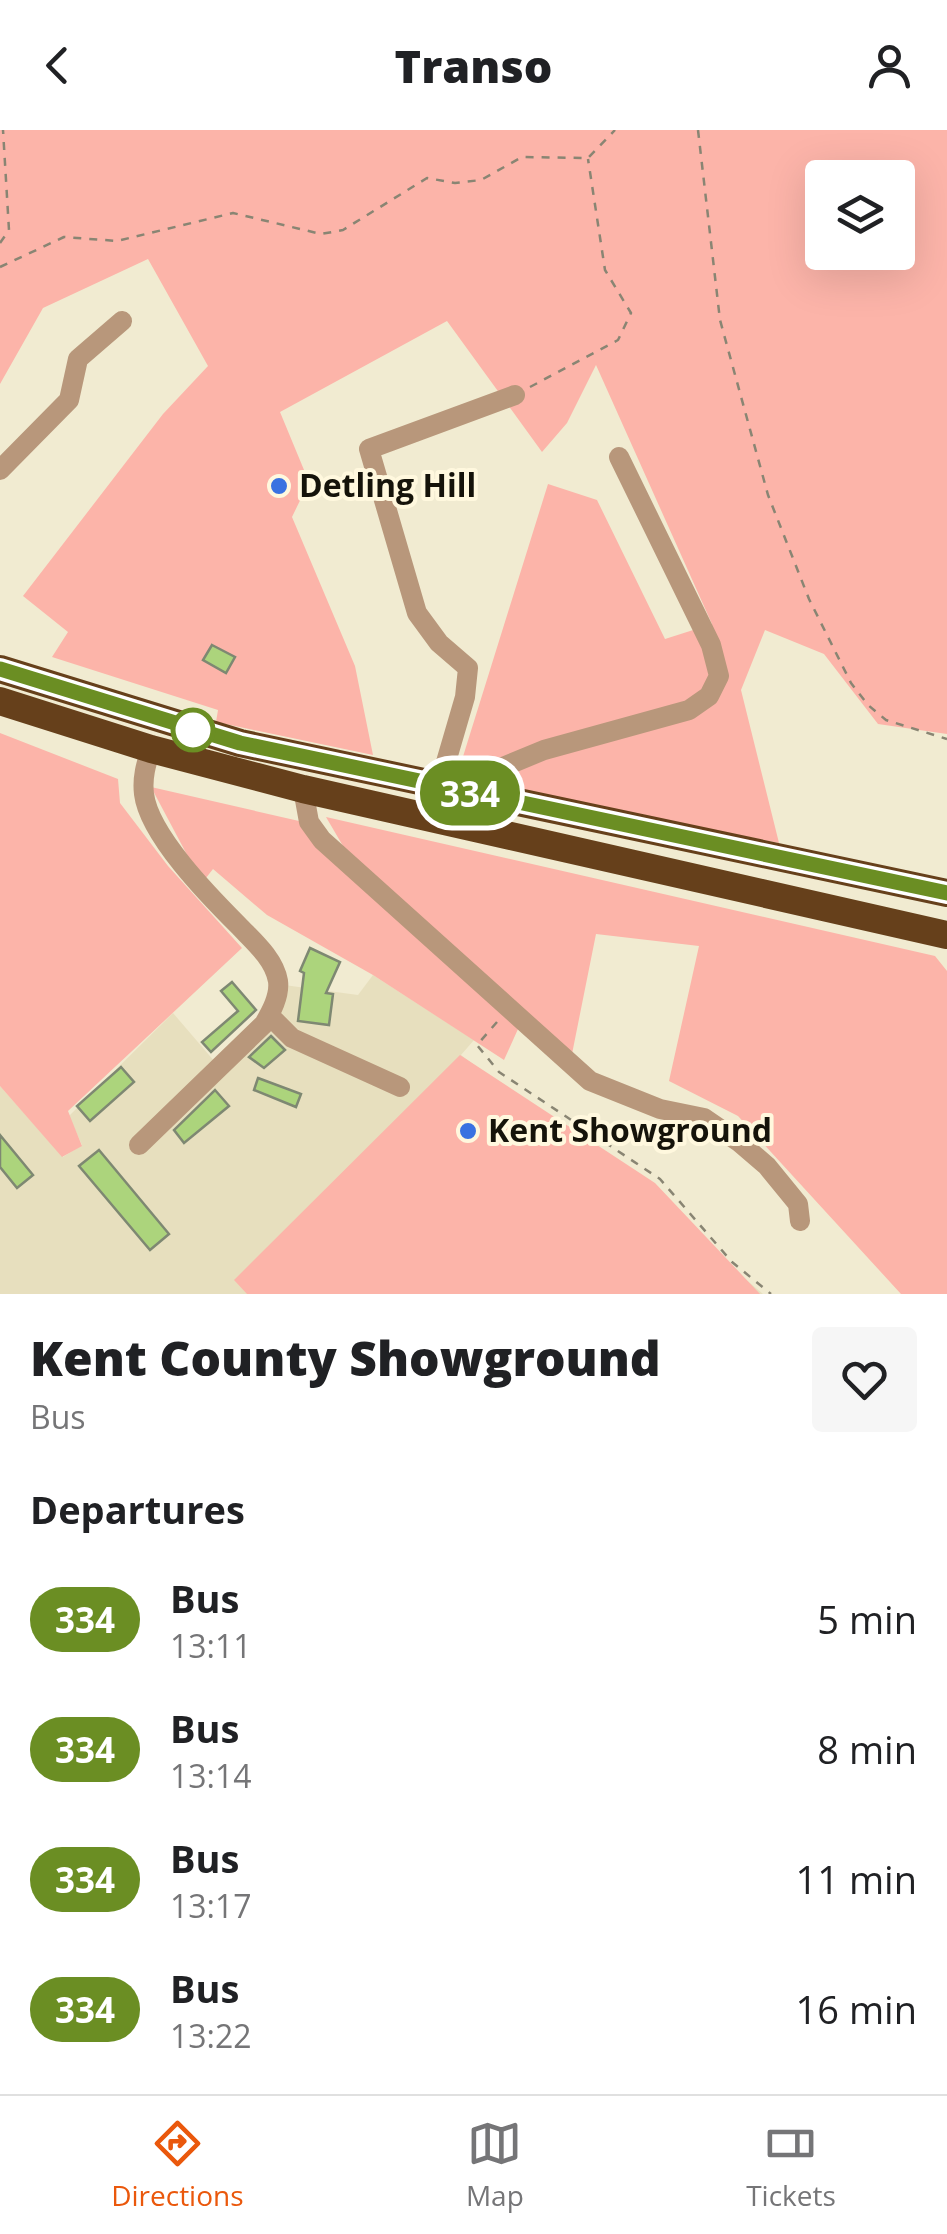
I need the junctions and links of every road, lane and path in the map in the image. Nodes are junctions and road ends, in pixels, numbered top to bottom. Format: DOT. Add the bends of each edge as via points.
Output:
graph roads {
  1 [pos="3,130"];
  2 [pos="616,130"];
  3 [pos="698,130"];
  4 [pos="588,158"];
  5 [pos="0,244"];
  6 [pos="0,268"];
  7 [pos="122,321"];
  8 [pos="515,395"];
  9 [pos="619,458"];
  10 [pos="0,470"];
  11 [pos="0,669"];
  12 [pos="0,701"];
  13 [pos="947,739"];
  14 [pos="151,749"];
  15 [pos="439,786"];
  16 [pos="303,790"];
  17 [pos="481,795"];
  18 [pos="947,893"];
  19 [pos="942,938"];
  20 [pos="509,1009"];
  21 [pos="269,1016"];
  22 [pos="400,1087"];
  23 [pos="139,1146"];
  24 [pos="800,1221"];
  25 [pos="771,1294"];
  1 -- 5 [label="path" via="9,230"];
  2 -- 4 [label="path"];
  3 -- 13 [label="path" via="720,320 768,495 809,599 868,704 886,720"];
  4 -- 6 [label="path" via="522,157 481,180 427,178 343,230 321,234 233,213 117,241 64,237"];
  4 -- 8 [label="path" via="605,270 631,313 618,340"];
  7 -- 10 [label="lane" via="78,359 69,400"];
  8 -- 15 [label="lane" via="369,449 417,613 468,668"];
  9 -- 17 [label="lane" via="720,676 709,696 688,710 498,769"];
  11 -- 15 [label="highway" via="240,743"];
  12 -- 14 [label="highway"];
  14 -- 16 [label="highway"];
  14 -- 21 [label="lane" via="144,798 205,893 264,952 278,981"];
  15 -- 17 [label="highway"];
  16 -- 19 [label="highway"];
  16 -- 20 [label="lane" via="322,840"];
  17 -- 18 [label="highway"];
  20 -- 24 [label="lane" via="590,1080 660,1109 704,1118 738,1142 798,1204"];
  20 -- 25 [label="path" via="477,1045 499,1072 660,1180 732,1262"];
  21 -- 22 [label="lane" via="292,1038"];
  21 -- 23 [label="lane"];
}
